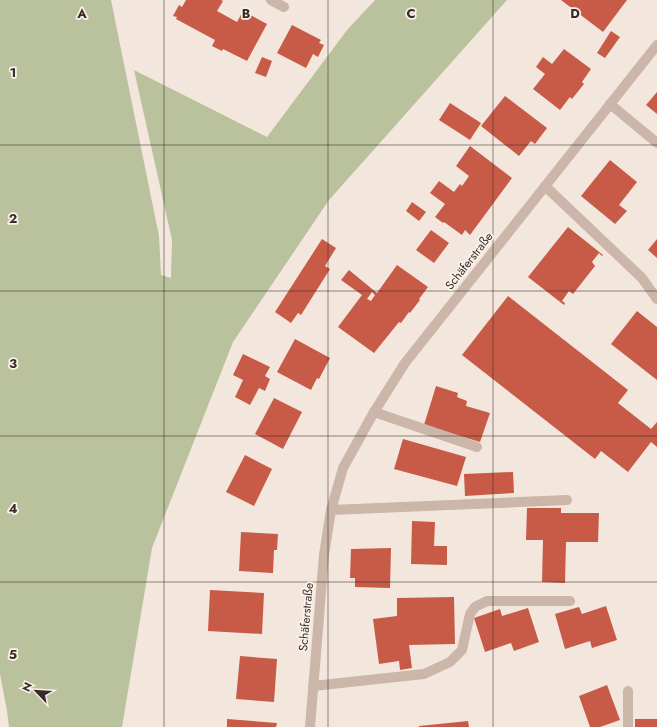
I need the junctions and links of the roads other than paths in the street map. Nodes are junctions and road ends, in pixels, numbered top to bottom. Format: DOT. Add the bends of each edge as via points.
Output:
graph roads {
  1 [pos="271,0"];
  2 [pos="284,7"];
  3 [pos="657,45"];
  4 [pos="610,104"];
  5 [pos="657,142"];
  6 [pos="545,186"];
  7 [pos="657,299"];
  8 [pos="374,412"];
  9 [pos="477,447"];
  10 [pos="567,500"];
  11 [pos="331,510"];
  12 [pos="570,601"];
  13 [pos="313,686"];
  14 [pos="628,691"];
  15 [pos="310,727"];
  16 [pos="628,727"];
  1 -- 2 [label="street"];
  3 -- 4 [label="street, Schäferstraße"];
  4 -- 5 [label="street"];
  4 -- 6 [label="street, Schäferstraße"];
  6 -- 7 [label="street" via="642,278"];
  6 -- 8 [label="street, Schäferstraße" via="405,363"];
  8 -- 9 [label="street"];
  8 -- 11 [label="street, Schäferstraße" via="343,468"];
  10 -- 11 [label="street"];
  11 -- 13 [label="street, Schäferstraße" via="324,555"];
  12 -- 13 [label="street" via="487,601 470,614 462,650 450,662 424,674"];
  13 -- 15 [label="street, Schäferstraße"];
  14 -- 16 [label="street"];
}
